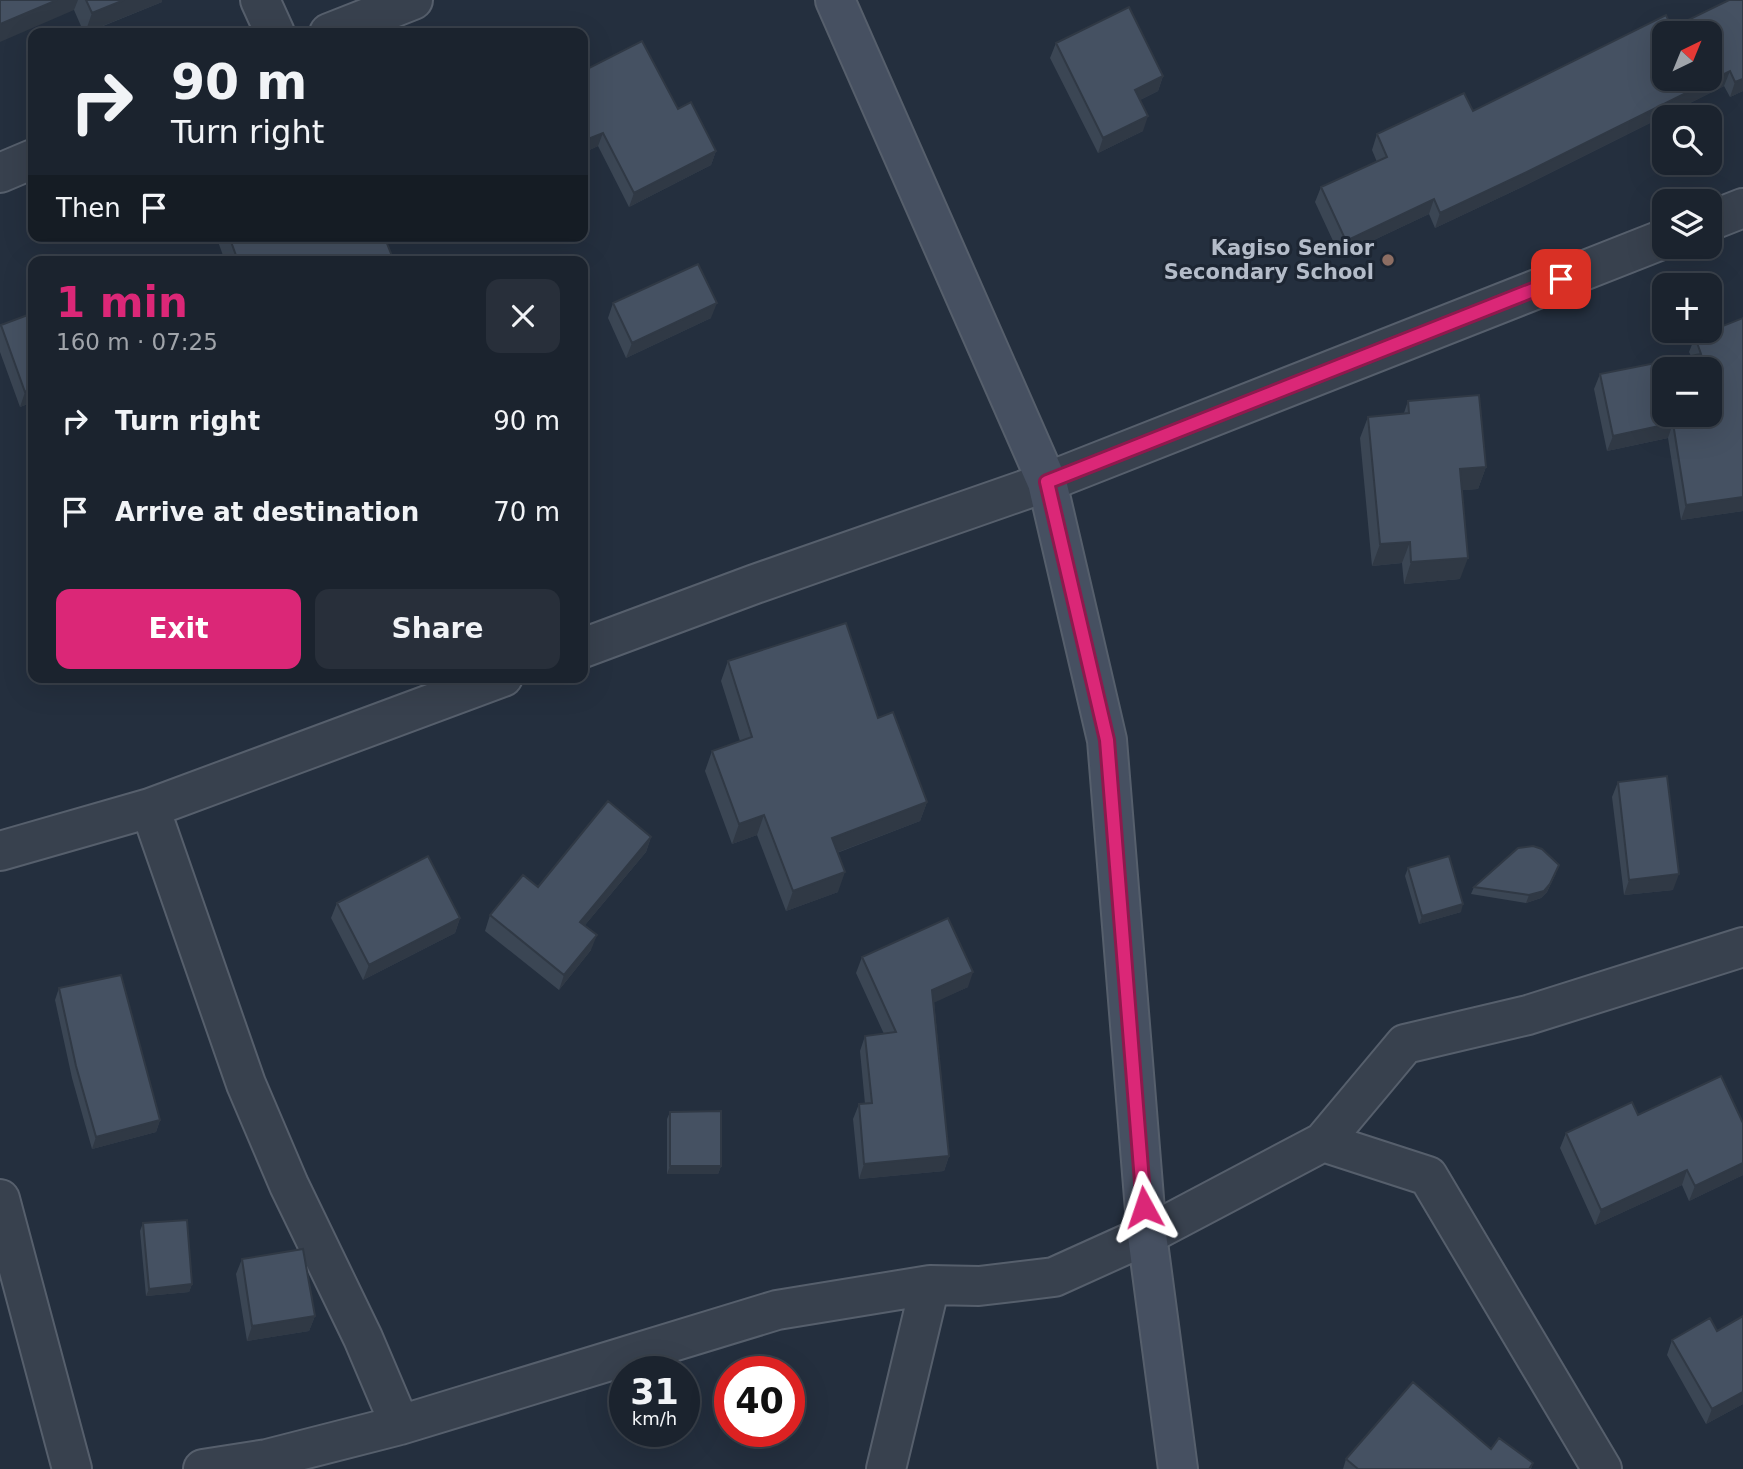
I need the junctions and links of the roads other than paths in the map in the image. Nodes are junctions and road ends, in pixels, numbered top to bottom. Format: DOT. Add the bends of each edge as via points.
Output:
graph roads {
  1 [pos="260,0"];
  2 [pos="413,0"];
  3 [pos="835,0"];
  4 [pos="273,28"];
  5 [pos="343,28"];
  6 [pos="28,161"];
  7 [pos="0,173"];
  8 [pos="1743,208"];
  9 [pos="1722,216"];
  10 [pos="1652,244"];
  11 [pos="1047,482"];
  12 [pos="588,646"];
  13 [pos="487,683"];
  14 [pos="150,808"];
  15 [pos="0,851"];
  16 [pos="1743,947"];
  17 [pos="1323,1142"];
  18 [pos="0,1199"];
  19 [pos="1147,1235"];
  20 [pos="930,1285"];
  21 [pos="400,1425"];
  22 [pos="72,1469"];
  23 [pos="203,1469"];
  24 [pos="886,1469"];
  25 [pos="1178,1469"];
  26 [pos="1602,1469"];
  1 -- 4 [label="street"];
  2 -- 5 [label="street"];
  3 -- 11 [label="street"];
  6 -- 7 [label="street"];
  8 -- 9 [label="street"];
  10 -- 11 [label="street"];
  11 -- 12 [label="street"];
  11 -- 19 [label="street" via="1107,740"];
  13 -- 14 [label="street"];
  14 -- 15 [label="street"];
  14 -- 21 [label="street" via="246,1084"];
  16 -- 17 [label="street" via="1528,1015 1405,1044"];
  17 -- 19 [label="street"];
  17 -- 26 [label="street" via="1428,1176"];
  18 -- 22 [label="street"];
  19 -- 20 [label="street" via="1054,1277 979,1286"];
  19 -- 25 [label="street"];
  20 -- 21 [label="street" via="777,1310"];
  20 -- 24 [label="street"];
  21 -- 23 [label="street" via="267,1459"];
}
